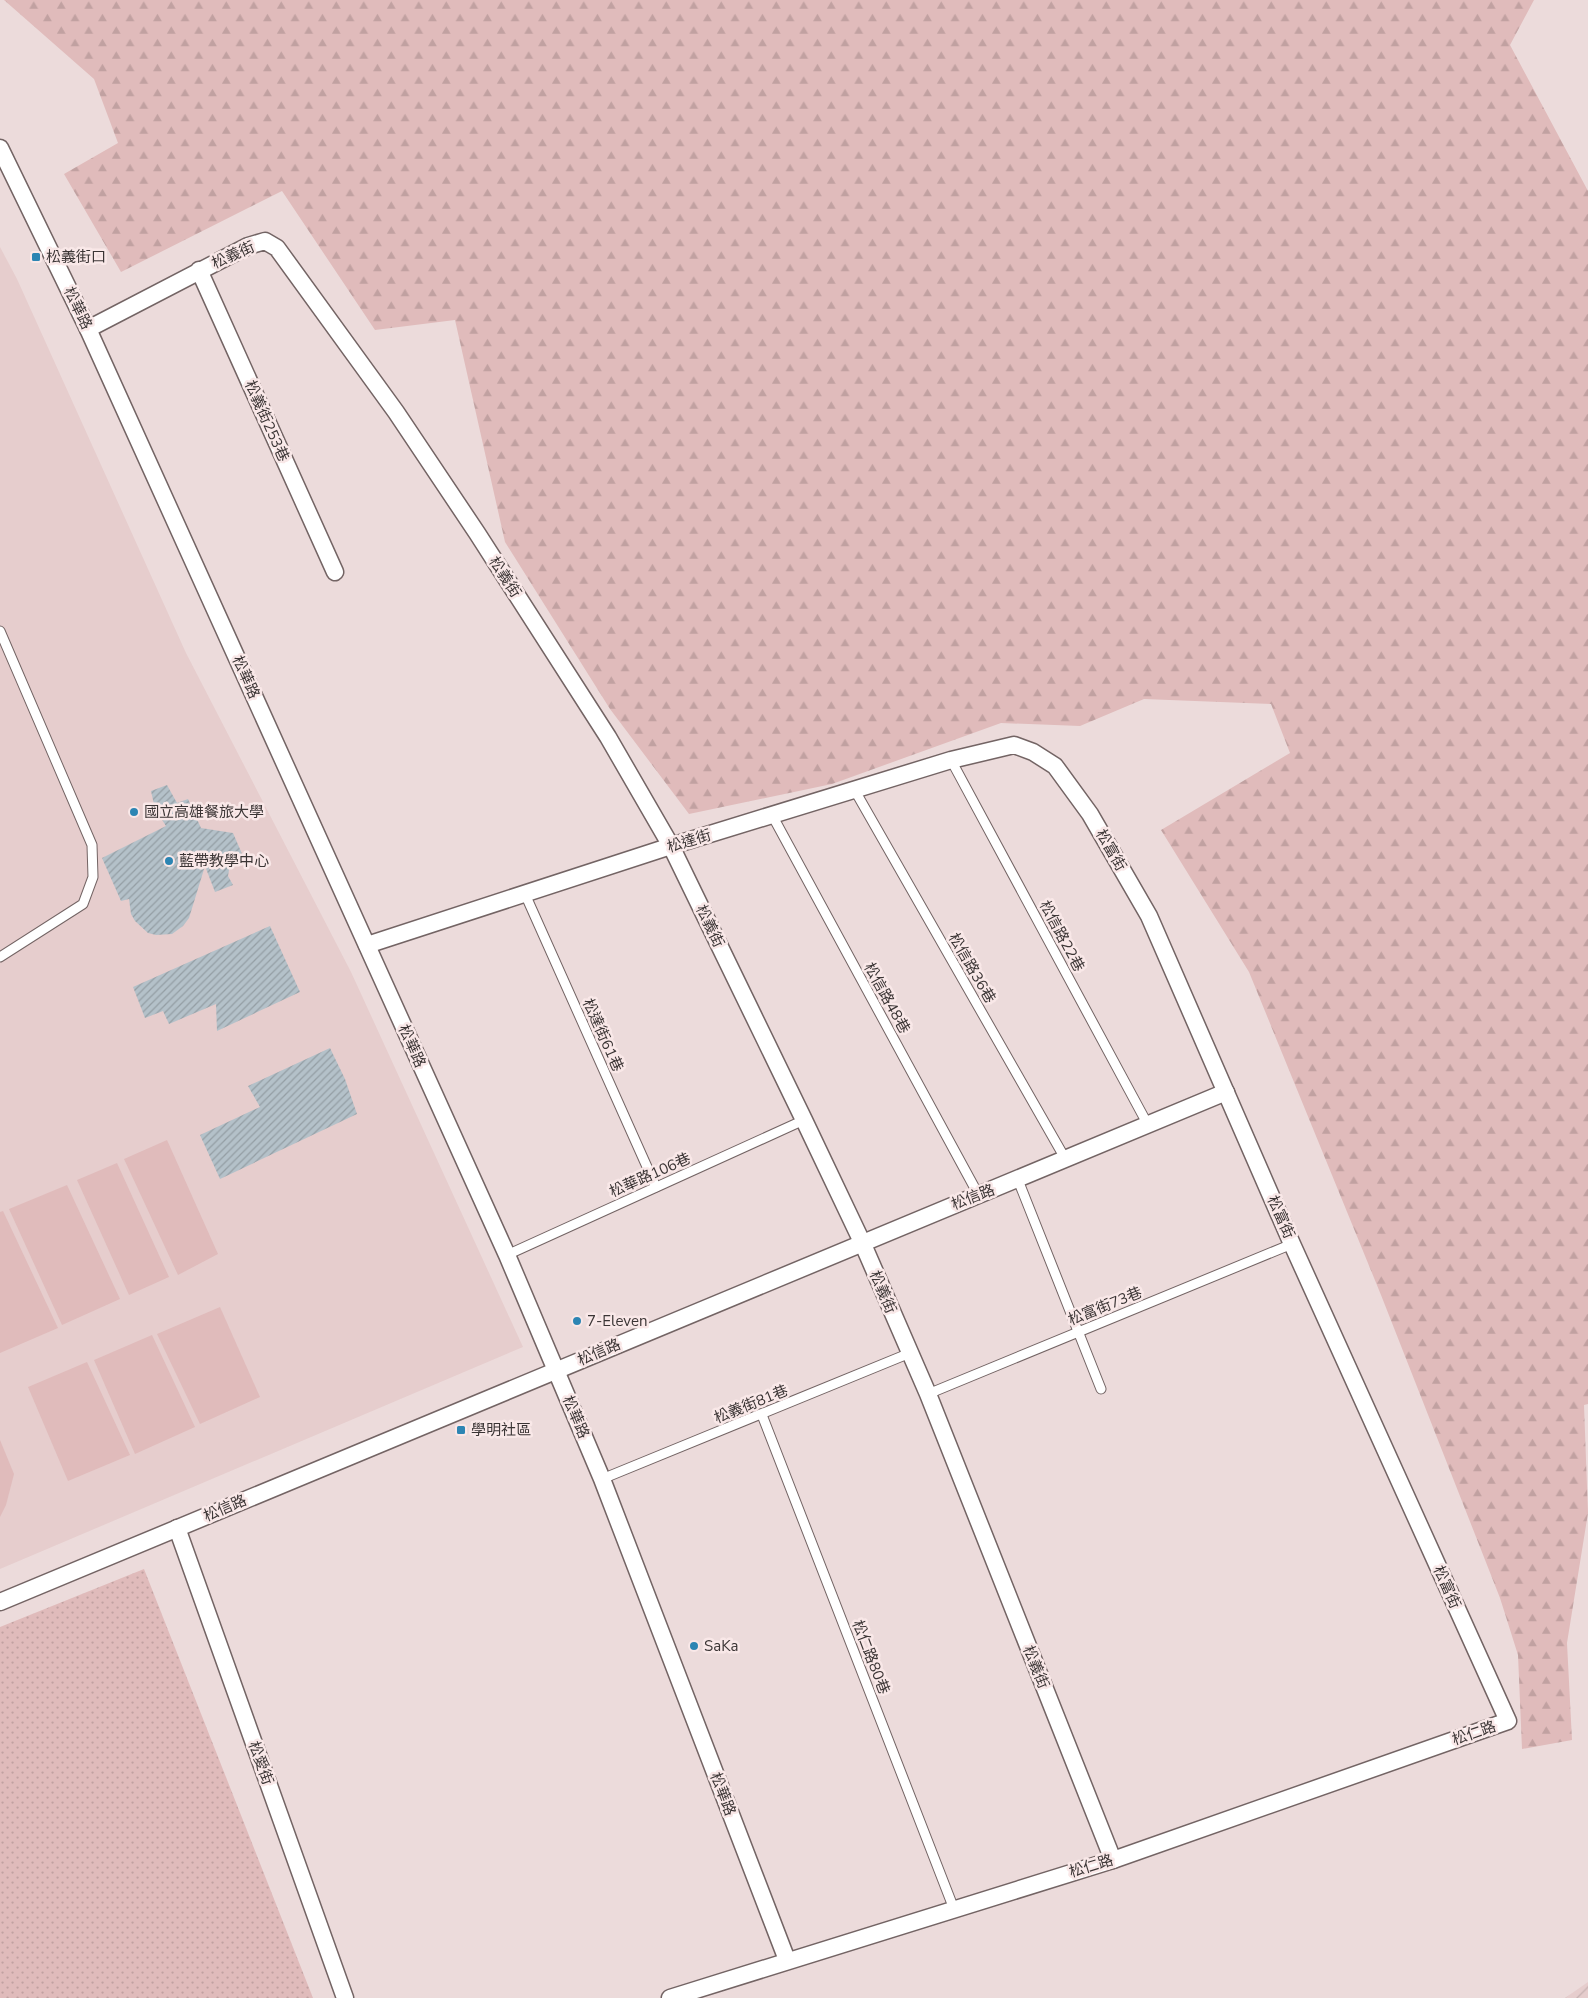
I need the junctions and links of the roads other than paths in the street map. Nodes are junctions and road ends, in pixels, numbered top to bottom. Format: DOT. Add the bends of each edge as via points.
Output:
graph roads {
  1 [pos="0,148"];
  2 [pos="198,270"];
  3 [pos="88,329"];
  4 [pos="335,572"];
  5 [pos="0,631"];
  6 [pos="1014,745"];
  7 [pos="951,760"];
  8 [pos="854,789"];
  9 [pos="772,815"];
  10 [pos="671,846"];
  11 [pos="525,894"];
  12 [pos="367,945"];
  13 [pos="0,957"];
  14 [pos="1226,1092"];
  15 [pos="804,1120"];
  16 [pos="1148,1125"];
  17 [pos="1066,1160"];
  18 [pos="1018,1180"];
  19 [pos="656,1187"];
  20 [pos="978,1194"];
  21 [pos="862,1242"];
  22 [pos="1292,1244"];
  23 [pos="507,1255"];
  24 [pos="1078,1332"];
  25 [pos="910,1353"];
  26 [pos="556,1370"];
  27 [pos="1101,1389"];
  28 [pos="928,1394"];
  29 [pos="762,1415"];
  30 [pos="602,1479"];
  31 [pos="177,1528"];
  32 [pos="0,1602"];
  33 [pos="1508,1721"];
  34 [pos="1113,1860"];
  35 [pos="954,1909"];
  36 [pos="786,1960"];
  37 [pos="345,1998"];
  38 [pos="670,1998"];
  1 -- 3 [label="street, 松華路"];
  2 -- 3 [label="street, 松義街"];
  2 -- 4 [label="street, 松義街253巷"];
  2 -- 10 [label="street, 松義街" via="265,241 277,248 396,412 477,533 608,737"];
  3 -- 12 [label="street, 松華路"];
  5 -- 13 [label="lane" via="92,844 93,876 82,904"];
  6 -- 7 [label="street, 松達街"];
  6 -- 14 [label="street, 松富街" via="1034,752 1055,766 1090,814 1149,916"];
  7 -- 8 [label="street, 松達街"];
  7 -- 16 [label="lane, 松信路22巷"];
  8 -- 9 [label="street, 松達街"];
  8 -- 17 [label="lane, 松信路36巷"];
  9 -- 10 [label="street, 松達街"];
  9 -- 20 [label="lane, 松信路48巷"];
  10 -- 11 [label="street, 松達街"];
  10 -- 15 [label="street, 松義街"];
  11 -- 12 [label="street, 松達街"];
  11 -- 19 [label="lane, 松達街61巷"];
  12 -- 23 [label="street, 松華路"];
  14 -- 16 [label="street, 松信路"];
  14 -- 22 [label="street, 松富街"];
  15 -- 19 [label="lane, 松華路106巷"];
  15 -- 21 [label="street, 松義街"];
  16 -- 17 [label="street, 松信路"];
  17 -- 18 [label="street, 松信路"];
  18 -- 20 [label="street, 松信路"];
  18 -- 24 [label="lane"];
  19 -- 23 [label="lane, 松華路106巷"];
  20 -- 21 [label="street, 松信路"];
  21 -- 25 [label="street, 松義街"];
  21 -- 26 [label="street, 松信路"];
  22 -- 24 [label="lane, 松富街73巷"];
  22 -- 33 [label="street, 松富街"];
  23 -- 26 [label="street, 松華路"];
  24 -- 27 [label="lane"];
  24 -- 28 [label="lane, 松富街73巷"];
  25 -- 28 [label="street, 松義街"];
  25 -- 29 [label="lane, 松義街81巷"];
  26 -- 30 [label="street, 松華路"];
  26 -- 31 [label="street, 松信路"];
  28 -- 34 [label="street, 松義街"];
  29 -- 30 [label="lane, 松義街81巷"];
  29 -- 35 [label="lane, 松仁路80巷"];
  30 -- 36 [label="street, 松華路"];
  31 -- 32 [label="street, 松信路"];
  31 -- 37 [label="street, 松愛街"];
  33 -- 34 [label="street, 松仁路"];
  34 -- 35 [label="street, 松仁路"];
  35 -- 36 [label="street, 松仁路"];
  36 -- 38 [label="street, 松仁路"];
}
